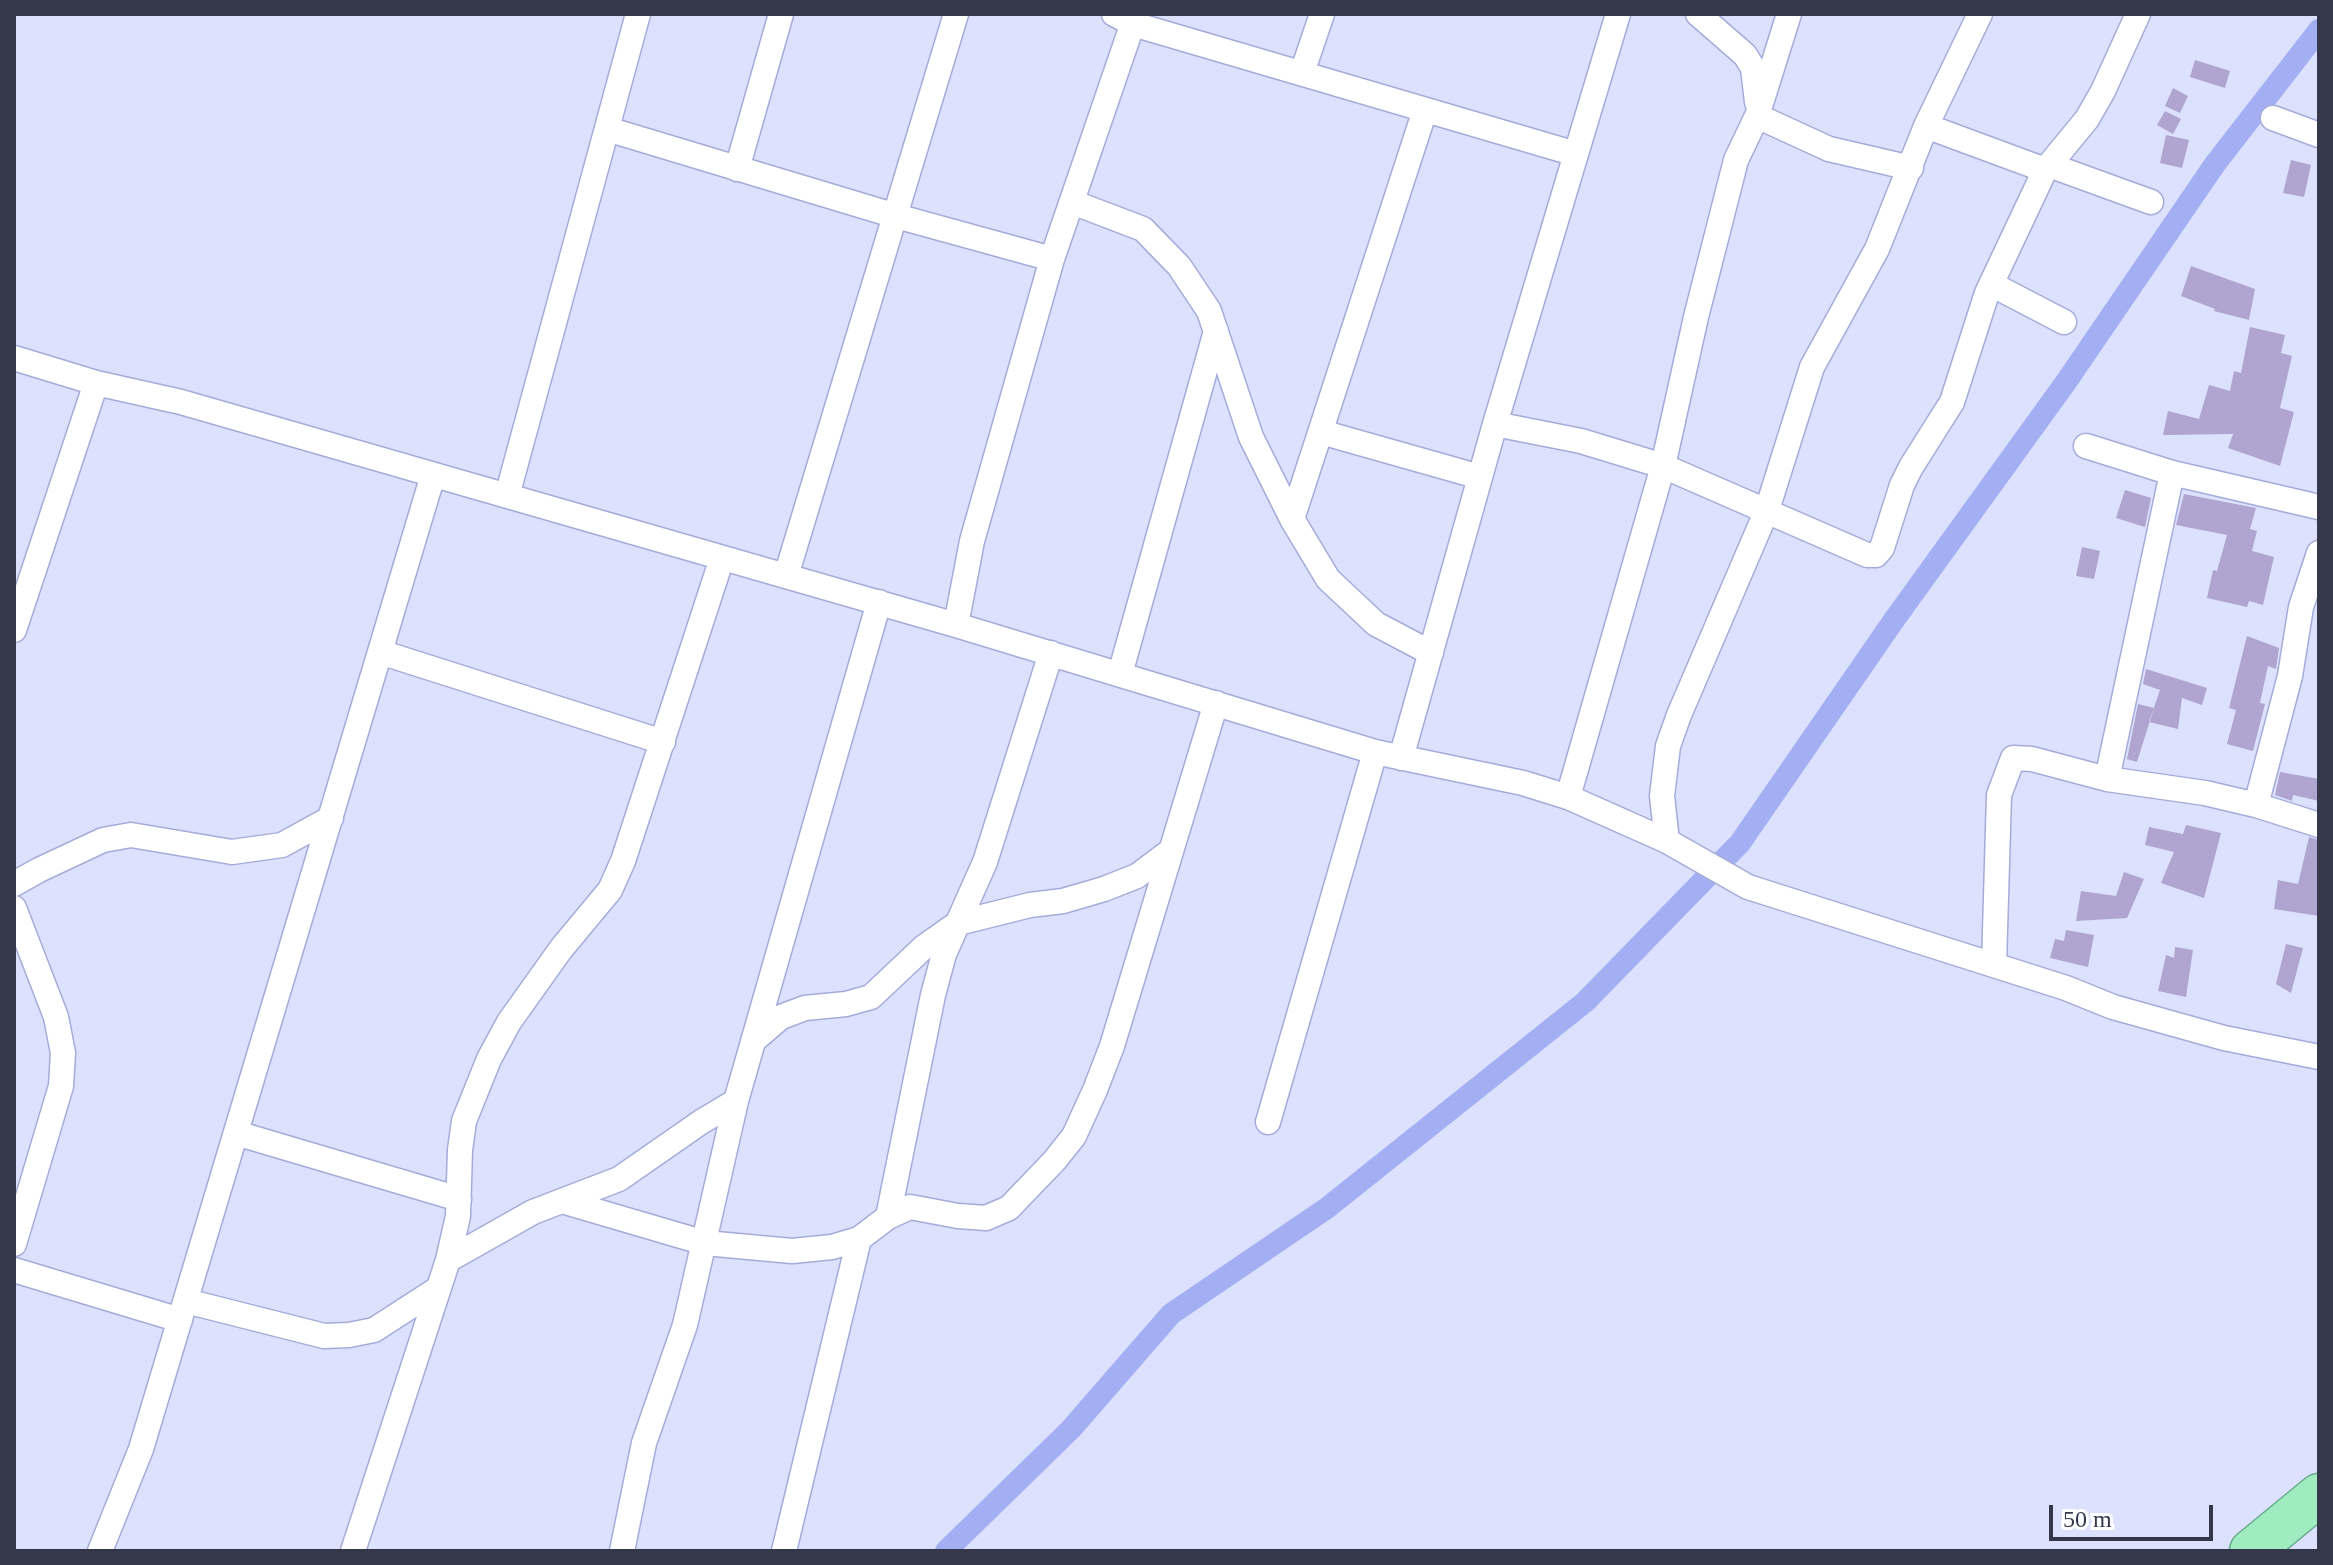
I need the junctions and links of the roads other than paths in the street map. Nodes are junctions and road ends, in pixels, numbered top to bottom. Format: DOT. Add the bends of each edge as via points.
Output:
graph roads {
  1 [pos="638,14"];
  2 [pos="781,14"];
  3 [pos="956,14"];
  4 [pos="1322,14"];
  5 [pos="1618,14"];
  6 [pos="1698,14"];
  7 [pos="1789,14"];
  8 [pos="1980,14"];
  9 [pos="2138,14"];
  10 [pos="1128,17"];
  11 [pos="1302,73"];
  12 [pos="1425,110"];
  13 [pos="1757,116"];
  14 [pos="2273,118"];
  15 [pos="1926,126"];
  16 [pos="607,129"];
  17 [pos="2319,135"];
  18 [pos="1576,154"];
  19 [pos="1911,168"];
  20 [pos="2047,168"];
  21 [pos="737,169"];
  22 [pos="1072,202"];
  23 [pos="2151,202"];
  24 [pos="896,216"];
  25 [pos="1052,259"];
  26 [pos="1991,284"];
  27 [pos="2064,322"];
  28 [pos="1216,331"];
  29 [pos="14,358"];
  30 [pos="96,383"];
  31 [pos="1495,424"];
  32 [pos="1321,432"];
  33 [pos="2086,446"];
  34 [pos="1663,466"];
  35 [pos="2172,473"];
  36 [pos="433,475"];
  37 [pos="1480,477"];
  38 [pos="507,496"];
  39 [pos="2319,507"];
  40 [pos="1767,510"];
  41 [pos="1292,519"];
  42 [pos="2319,553"];
  43 [pos="722,558"];
  44 [pos="786,576"];
  45 [pos="879,602"];
  46 [pos="956,625"];
  47 [pos="14,630"];
  48 [pos="380,652"];
  49 [pos="1051,653"];
  50 [pos="1431,653"];
  51 [pos="1120,674"];
  52 [pos="1216,703"];
  53 [pos="663,742"];
  54 [pos="1375,752"];
  55 [pos="1401,758"];
  56 [pos="2107,779"];
  57 [pos="1568,797"];
  58 [pos="2256,805"];
  59 [pos="331,818"];
  60 [pos="2319,825"];
  61 [pos="1667,841"];
  62 [pos="1169,852"];
  63 [pos="14,884"];
  64 [pos="14,908"];
  65 [pos="958,923"];
  66 [pos="1994,965"];
  67 [pos="753,1042"];
  68 [pos="2319,1057"];
  69 [pos="736,1101"];
  70 [pos="1268,1122"];
  71 [pos="236,1133"];
  72 [pos="459,1199"];
  73 [pos="562,1201"];
  74 [pos="888,1217"];
  75 [pos="859,1239"];
  76 [pos="705,1243"];
  77 [pos="14,1244"];
  78 [pos="448,1260"];
  79 [pos="14,1270"];
  80 [pos="439,1288"];
  81 [pos="183,1310"];
  82 [pos="2319,1495"];
  83 [pos="100,1551"];
  84 [pos="353,1551"];
  85 [pos="622,1551"];
  86 [pos="784,1551"];
  87 [pos="2251,1551"];
  1 -- 16 [label="street"];
  2 -- 21 [label="street"];
  3 -- 24 [label="street"];
  4 -- 11 [label="street"];
  5 -- 18 [label="street"];
  6 -- 13 [label="street" via="1753,68"];
  7 -- 13 [label="street"];
  8 -- 15 [label="street"];
  9 -- 20 [label="street" via="2087,119"];
  10 -- 11 [label="street"];
  10 -- 22 [label="street"];
  11 -- 12 [label="street"];
  12 -- 18 [label="street"];
  12 -- 32 [label="street"];
  13 -- 19 [label="street" via="1829,149"];
  13 -- 34 [label="street" via="1736,160"];
  14 -- 17 [label="street"];
  15 -- 19 [label="street"];
  15 -- 20 [label="street"];
  16 -- 21 [label="street"];
  16 -- 38 [label="street"];
  18 -- 31 [label="street"];
  19 -- 40 [label="street" via="1864,275 1812,367"];
  20 -- 23 [label="street"];
  20 -- 26 [label="street"];
  21 -- 24 [label="street"];
  22 -- 25 [label="street"];
  22 -- 28 [label="street" via="1143,229 1179,266"];
  24 -- 25 [label="street"];
  24 -- 44 [label="street"];
  25 -- 46 [label="street" via="972,541"];
  26 -- 27 [label="street"];
  26 -- 40 [label="street" via="1952,402 1902,485 1876,555"];
  28 -- 41 [label="street" via="1251,437"];
  28 -- 51 [label="street"];
  29 -- 30 [label="street"];
  30 -- 36 [label="street" via="181,402"];
  30 -- 47 [label="street"];
  31 -- 34 [label="street" via="1581,441"];
  31 -- 37 [label="street"];
  32 -- 37 [label="street"];
  32 -- 41 [label="street"];
  33 -- 35 [label="street"];
  34 -- 40 [label="street"];
  34 -- 57 [label="street"];
  35 -- 39 [label="street"];
  35 -- 56 [label="street"];
  36 -- 38 [label="street"];
  36 -- 48 [label="street"];
  37 -- 50 [label="street"];
  38 -- 43 [label="street"];
  40 -- 61 [label="street" via="1668,746 1662,796"];
  41 -- 50 [label="street" via="1328,579 1376,624"];
  42 -- 58 [label="street" via="2301,607 2290,676"];
  43 -- 44 [label="street"];
  43 -- 53 [label="street"];
  44 -- 45 [label="street"];
  45 -- 46 [label="street"];
  45 -- 67 [label="street"];
  46 -- 49 [label="street"];
  48 -- 53 [label="street"];
  48 -- 59 [label="street"];
  49 -- 51 [label="street"];
  49 -- 65 [label="street" via="985,862"];
  50 -- 55 [label="street"];
  51 -- 52 [label="street"];
  52 -- 54 [label="street"];
  52 -- 62 [label="street"];
  53 -- 72 [label="street" via="610,890 561,949 489,1059 464,1121"];
  54 -- 55 [label="street"];
  54 -- 70 [label="street"];
  55 -- 57 [label="street"];
  56 -- 58 [label="street"];
  56 -- 66 [label="street" via="2013,758 1999,795"];
  57 -- 61 [label="street"];
  58 -- 60 [label="street"];
  59 -- 63 [label="street" via="282,845 232,852 131,835 103,840"];
  59 -- 71 [label="street"];
  61 -- 66 [label="street" via="1748,887"];
  62 -- 65 [label="street" via="1137,876 1104,889"];
  62 -- 74 [label="street" via="1112,1046 1074,1136 1009,1208 986,1218 910,1207"];
  64 -- 77 [label="street" via="56,1017 63,1053 61,1086"];
  65 -- 67 [label="street" via="871,997 781,1017"];
  65 -- 74 [label="street" via="933,995"];
  66 -- 68 [label="street" via="2113,1007"];
  67 -- 69 [label="street"];
  69 -- 73 [label="street" via="619,1179"];
  69 -- 76 [label="street"];
  71 -- 72 [label="street"];
  71 -- 81 [label="street"];
  72 -- 78 [label="street"];
  73 -- 76 [label="street"];
  73 -- 78 [label="street" via="501,1228"];
  74 -- 75 [label="street"];
  75 -- 76 [label="street" via="792,1251"];
  75 -- 86 [label="street"];
  76 -- 85 [label="street" via="685,1325 644,1443"];
  78 -- 80 [label="street"];
  79 -- 81 [label="street"];
  80 -- 81 [label="street" via="374,1330 349,1335 324,1336"];
  80 -- 84 [label="street"];
  81 -- 83 [label="street" via="141,1449"];
  82 -- 87 [label="highway"];
}
